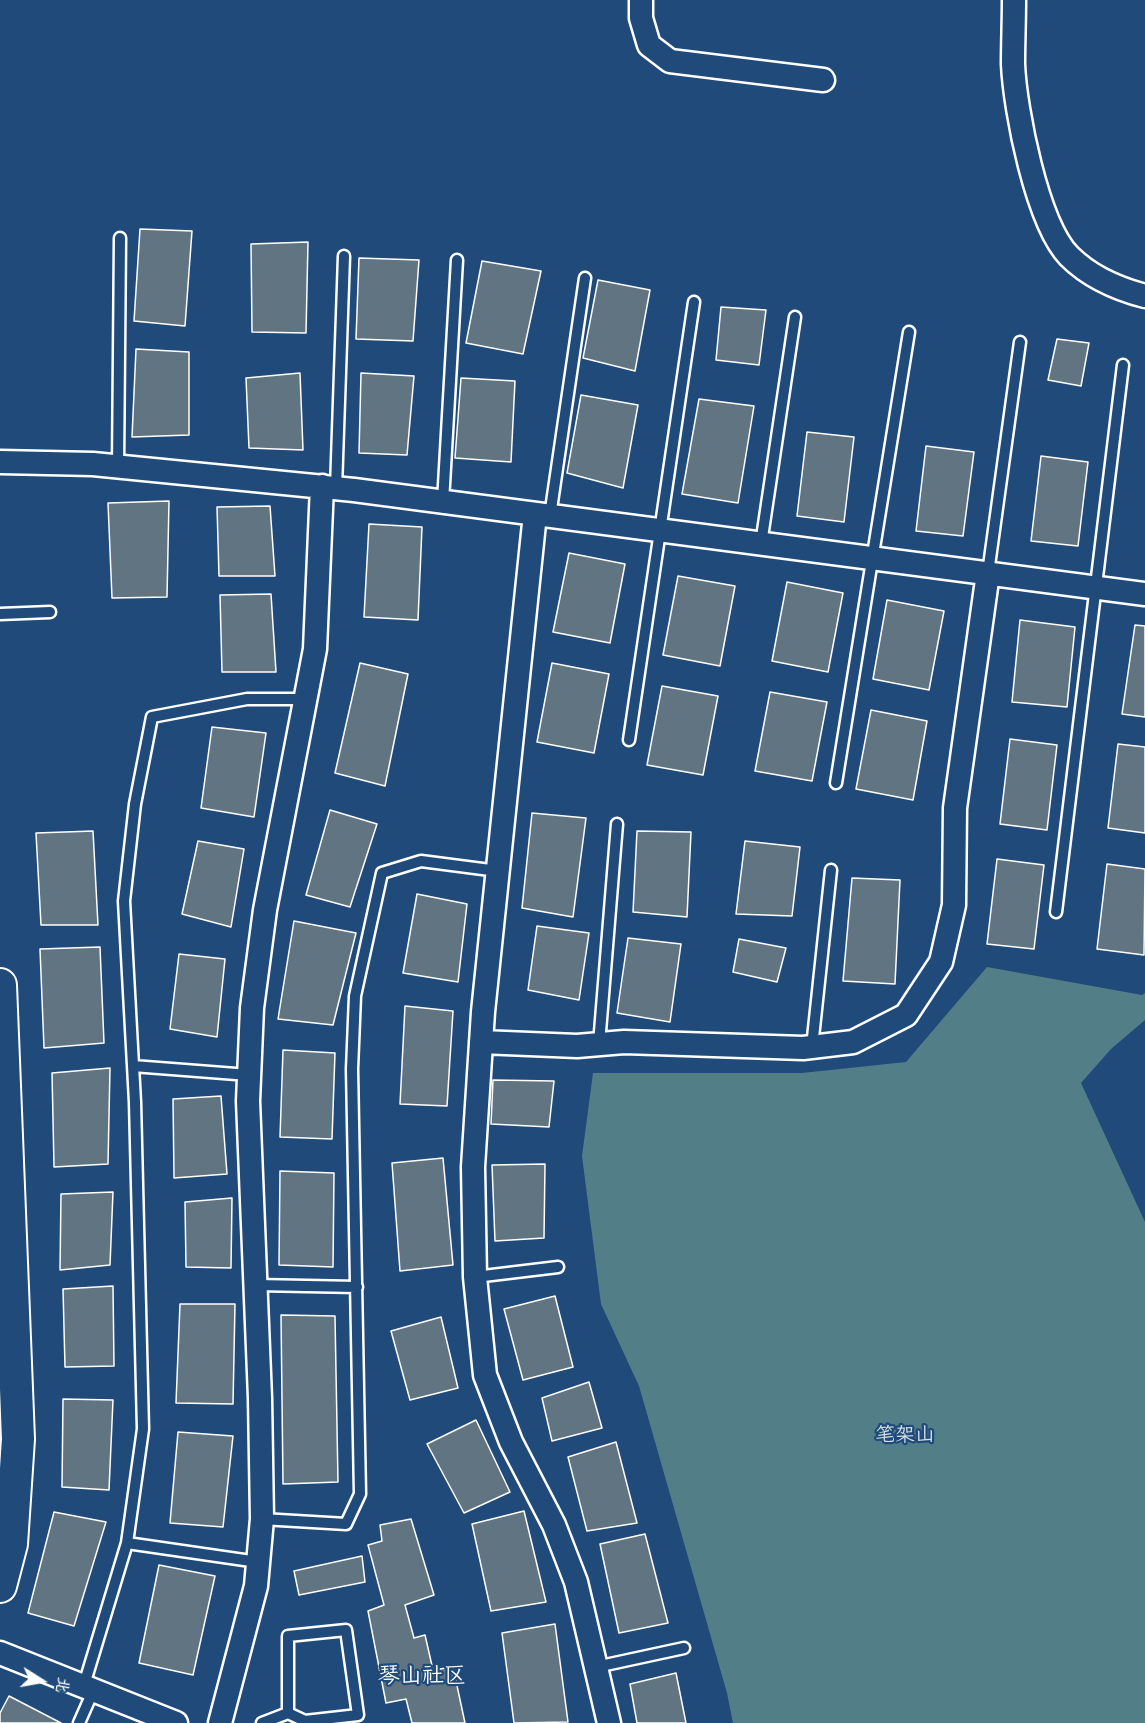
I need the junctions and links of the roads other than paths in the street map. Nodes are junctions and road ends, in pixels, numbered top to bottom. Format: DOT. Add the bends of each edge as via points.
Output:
graph roads {
  1 [pos="641,0"];
  2 [pos="1014,0"];
  3 [pos="823,80"];
  4 [pos="120,238"];
  5 [pos="344,256"];
  6 [pos="457,260"];
  7 [pos="585,278"];
  8 [pos="1145,297"];
  9 [pos="694,302"];
  10 [pos="795,317"];
  11 [pos="909,332"];
  12 [pos="1020,342"];
  13 [pos="1124,365"];
  14 [pos="0,462"];
  15 [pos="118,466"];
  16 [pos="329,487"];
  17 [pos="443,502"];
  18 [pos="542,515"];
  19 [pos="659,530"];
  20 [pos="761,544"];
  21 [pos="874,558"];
  22 [pos="988,573"];
  23 [pos="1097,588"];
  24 [pos="1145,594"];
  25 [pos="50,612"];
  26 [pos="0,614"];
  27 [pos="306,699"];
  28 [pos="629,740"];
  29 [pos="836,783"];
  30 [pos="618,824"];
  31 [pos="831,870"];
  32 [pos="498,871"];
  33 [pos="1056,912"];
  34 [pos="0,985"];
  35 [pos="481,1042"];
  36 [pos="598,1044"];
  37 [pos="812,1047"];
  38 [pos="133,1066"];
  39 [pos="249,1075"];
  40 [pos="558,1268"];
  41 [pos="475,1277"];
  42 [pos="256,1285"];
  43 [pos="357,1287"];
  44 [pos="262,1519"];
  45 [pos="127,1544"];
  46 [pos="258,1562"];
  47 [pos="0,1586"];
  48 [pos="684,1648"];
  49 [pos="0,1653"];
  50 [pos="596,1666"];
  51 [pos="89,1687"];
  52 [pos="288,1713"];
  53 [pos="79,1723"];
  54 [pos="176,1723"];
  55 [pos="219,1723"];
  56 [pos="262,1723"];
  57 [pos="609,1723"];
  1 -- 3 [label="street" via="641,18 649,45 670,61"];
  2 -- 8 [label="street" via="1013,66 1028,160 1049,228 1068,255 1095,275"];
  4 -- 15 [label="lane"];
  5 -- 16 [label="lane"];
  6 -- 17 [label="lane"];
  7 -- 18 [label="lane"];
  9 -- 19 [label="lane"];
  10 -- 20 [label="lane"];
  11 -- 21 [label="lane"];
  12 -- 22 [label="lane"];
  13 -- 23 [label="lane"];
  14 -- 15 [label="street"];
  15 -- 16 [label="street"];
  16 -- 17 [label="street"];
  16 -- 27 [label="street" via="315,649"];
  17 -- 18 [label="street"];
  18 -- 19 [label="street"];
  18 -- 32 [label="street"];
  19 -- 20 [label="street"];
  19 -- 28 [label="lane"];
  20 -- 21 [label="street"];
  21 -- 22 [label="street"];
  21 -- 29 [label="lane"];
  22 -- 23 [label="street"];
  22 -- 37 [label="street" via="955,808 954,905 941,962 906,1015 853,1042"];
  23 -- 24 [label="street"];
  23 -- 33 [label="lane"];
  25 -- 26 [label="lane"];
  27 -- 38 [label="lane" via="247,699 152,717 135,804 124,901"];
  27 -- 39 [label="street" via="265,910 252,1008"];
  30 -- 36 [label="lane"];
  31 -- 37 [label="lane"];
  32 -- 35 [label="street"];
  32 -- 43 [label="lane" via="421,861 382,873 355,996 352,1069"];
  34 -- 47 [label="street" via="18,1439 11,1544"];
  35 -- 36 [label="street"];
  35 -- 41 [label="street" via="474,1167"];
  36 -- 37 [label="street"];
  38 -- 39 [label="lane"];
  38 -- 45 [label="lane" via="143,1429"];
  39 -- 42 [label="street"];
  40 -- 41 [label="lane"];
  41 -- 50 [label="street" via="485,1375 511,1442 554,1525 576,1582"];
  42 -- 43 [label="lane"];
  42 -- 44 [label="street"];
  43 -- 44 [label="lane" via="360,1494 346,1524"];
  44 -- 46 [label="street"];
  45 -- 46 [label="lane"];
  45 -- 51 [label="lane"];
  46 -- 55 [label="street" via="242,1647"];
  48 -- 50 [label="lane"];
  49 -- 51 [label="street"];
  50 -- 57 [label="street"];
  51 -- 53 [label="lane"];
  51 -- 54 [label="street"];
  52 -- 52 [label="lane" via="305,1721 358,1715 346,1630 288,1636"];
  52 -- 56 [label="lane"];
}
